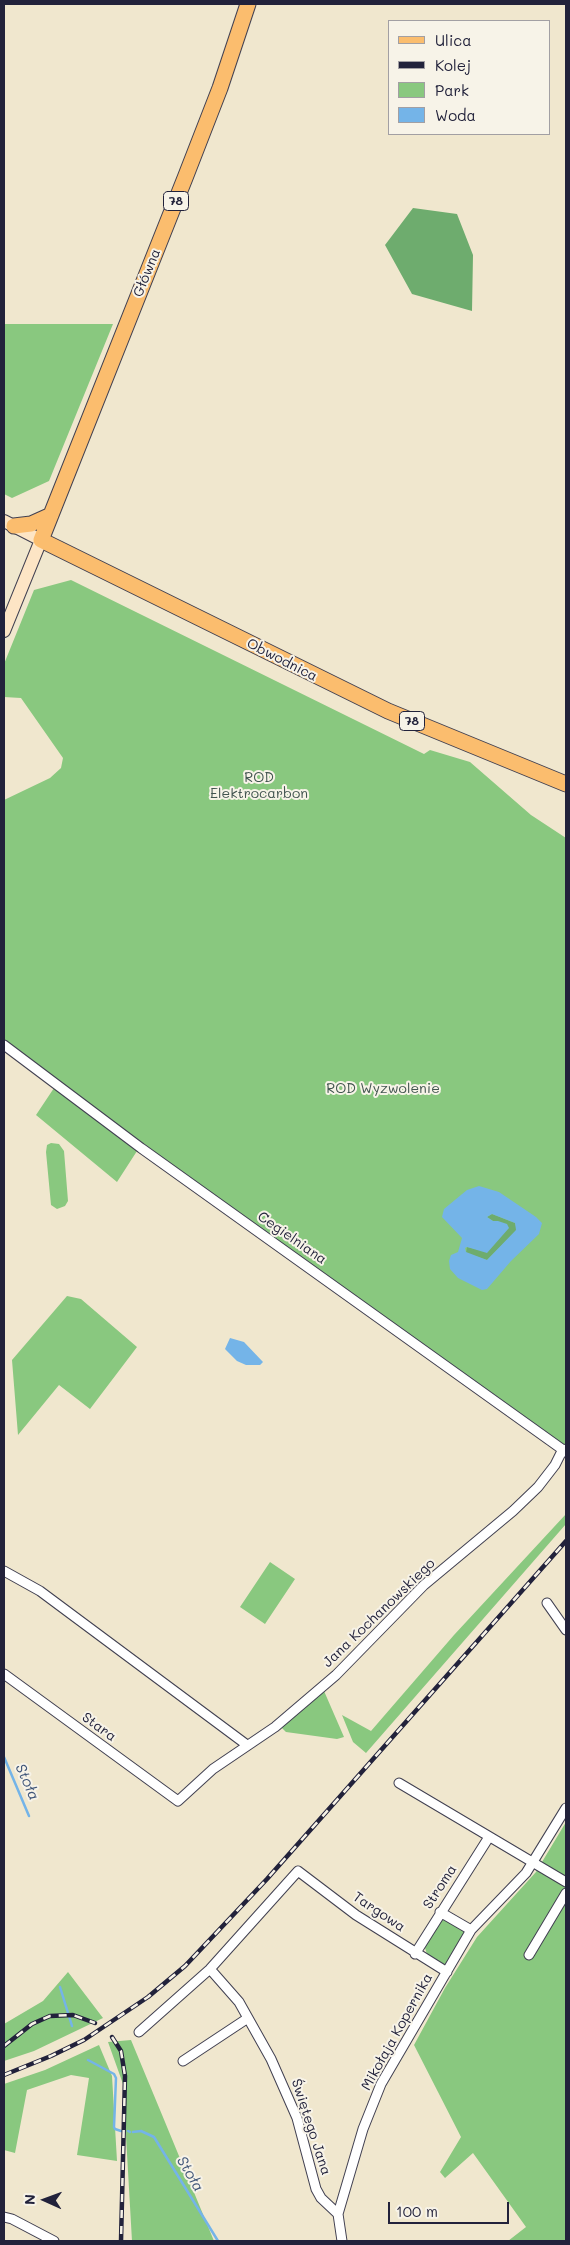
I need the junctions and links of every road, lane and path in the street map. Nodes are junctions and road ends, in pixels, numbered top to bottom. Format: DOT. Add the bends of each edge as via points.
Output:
graph roads {
  1 [pos="248,4"];
  2 [pos="51,515"];
  3 [pos="9,524"];
  4 [pos="41,540"];
  5 [pos="4,631"];
  6 [pos="566,784"];
  7 [pos="4,1045"];
  8 [pos="564,1451"];
  9 [pos="4,1572"];
  10 [pos="547,1603"];
  11 [pos="566,1630"];
  12 [pos="4,1674"];
  13 [pos="247,1745"];
  14 [pos="399,1783"];
  15 [pos="178,1801"];
  16 [pos="566,1808"];
  17 [pos="489,1836"];
  18 [pos="533,1862"];
  19 [pos="566,1882"];
  20 [pos="566,1893"];
  21 [pos="440,1912"];
  22 [pos="472,1930"];
  23 [pos="415,1954"];
  24 [pos="529,1955"];
  25 [pos="210,1969"];
  26 [pos="447,1972"];
  27 [pos="248,2018"];
  28 [pos="139,2032"];
  29 [pos="183,2061"];
  30 [pos="338,2214"];
  31 [pos="4,2217"];
  32 [pos="54,2241"];
  33 [pos="342,2241"];
  1 -- 2 [label="main road, Główna / 78" via="220,88"];
  2 -- 3 [label="main road" via="32,524"];
  2 -- 4 [label="main road, Główna / 78"];
  3 -- 4 [label="street, Obwodnica"];
  4 -- 5 [label="street"];
  4 -- 6 [label="main road, Obwodnica / 78" via="388,711"];
  7 -- 8 [label="street, Cegielniana" via="141,1148"];
  8 -- 13 [label="street, Jana Kochanowskiego" via="538,1487 424,1585 336,1675 275,1727"];
  9 -- 13 [label="street" via="40,1591"];
  10 -- 11 [label="street"];
  12 -- 15 [label="street, Stara"];
  13 -- 15 [label="street, Jana Kochanowskiego" via="213,1769"];
  14 -- 17 [label="street"];
  16 -- 18 [label="street, Mikołaja Kopernika"];
  17 -- 18 [label="street"];
  17 -- 21 [label="street, Stroma"];
  18 -- 19 [label="street"];
  18 -- 22 [label="street, Mikołaja Kopernika" via="526,1874"];
  20 -- 24 [label="street"];
  21 -- 22 [label="street"];
  21 -- 23 [label="street, Stroma"];
  22 -- 26 [label="street, Mikołaja Kopernika"];
  23 -- 25 [label="street, Targowa" via="298,1871"];
  23 -- 26 [label="street, Targowa"];
  25 -- 27 [label="street, Świętego Jana" via="239,2002"];
  25 -- 28 [label="street"];
  26 -- 30 [label="street, Mikołaja Kopernika" via="381,2084 363,2129"];
  27 -- 29 [label="street"];
  27 -- 30 [label="street, Świętego Jana" via="284,2084 316,2190"];
  30 -- 33 [label="street, Mikołaja Kopernika"];
  31 -- 32 [label="street"];
}
